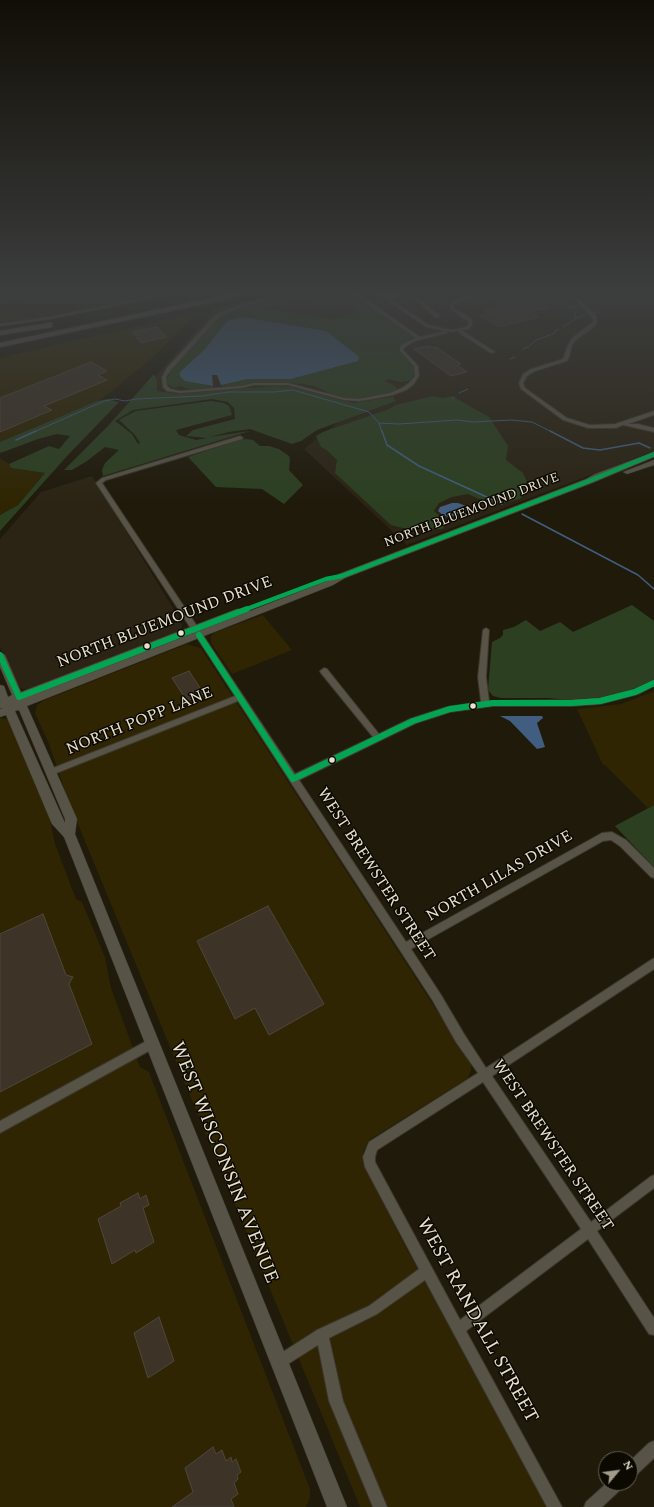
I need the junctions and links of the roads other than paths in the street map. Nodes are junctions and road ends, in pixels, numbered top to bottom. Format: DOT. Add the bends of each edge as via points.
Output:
graph roads {
  1 [pos="174,364"];
  2 [pos="415,364"];
  3 [pos="554,364"];
  4 [pos="654,413"];
  5 [pos="646,416"];
  6 [pos="637,419"];
  7 [pos="654,420"];
  8 [pos="616,426"];
  9 [pos="654,429"];
  10 [pos="240,438"];
  11 [pos="654,454"];
  12 [pos="654,462"];
  13 [pos="589,481"];
  14 [pos="486,630"];
  15 [pos="196,632"];
  16 [pos="0,655"];
  17 [pos="324,671"];
  18 [pos="654,683"];
  19 [pos="0,689"];
  20 [pos="239,697"];
  21 [pos="21,701"];
  22 [pos="485,703"];
  23 [pos="4,707"];
  24 [pos="378,738"];
  25 [pos="51,772"];
  26 [pos="293,779"];
  27 [pos="69,834"];
  28 [pos="654,874"];
  29 [pos="404,948"];
  30 [pos="654,963"];
  31 [pos="152,1044"];
  32 [pos="485,1075"];
  33 [pos="0,1127"];
  34 [pos="654,1181"];
  35 [pos="590,1231"];
  36 [pos="427,1271"];
  37 [pos="460,1329"];
  38 [pos="654,1329"];
  39 [pos="322,1335"];
  40 [pos="280,1362"];
  41 [pos="654,1448"];
  42 [pos="638,1463"];
  43 [pos="608,1491"];
  44 [pos="335,1506"];
  45 [pos="380,1507"];
  46 [pos="555,1507"];
  47 [pos="591,1507"];
  1 -- 2 [label="street" via="164,377 165,386 169,390 180,392 254,384 288,384 344,399 359,400 397,392 411,384 417,376 418,369"];
  3 -- 8 [label="street" via="528,372 522,379 522,388 572,422 593,427"];
  4 -- 5 [label="street"];
  5 -- 6 [label="street"];
  5 -- 7 [label="street"];
  6 -- 8 [label="street"];
  6 -- 9 [label="street"];
  8 -- 9 [label="street" via="634,425"];
  10 -- 15 [label="street, WEST BREWSTER STREET" via="104,479 99,483"];
  11 -- 13 [label="main road, NORTH BLUEMOUND DRIVE"];
  12 -- 13 [label="main road, NORTH BLUEMOUND DRIVE" via="604,479"];
  13 -- 15 [label="main road, NORTH BLUEMOUND DRIVE" via="342,576 326,579"];
  14 -- 22 [label="street" via="482,677"];
  15 -- 20 [label="street, WEST BREWSTER STREET"];
  15 -- 21 [label="main road, NORTH BLUEMOUND DRIVE"];
  16 -- 21 [label="main road, WEST WISCONSIN AVENUE"];
  17 -- 24 [label="street"];
  18 -- 22 [label="street" via="635,692 600,701 572,704"];
  19 -- 23 [label="main road, WEST WISCONSIN AVENUE"];
  20 -- 25 [label="street, NORTH POPP LANE"];
  20 -- 26 [label="street, WEST BREWSTER STREET"];
  21 -- 23 [label="main road, NORTH BLUEMOUND DRIVE"];
  21 -- 25 [label="main road, WEST WISCONSIN AVENUE"];
  22 -- 24 [label="street" via="430,715"];
  23 -- 27 [label="main road, WEST WISCONSIN AVENUE" via="58,824"];
  24 -- 26 [label="street"];
  25 -- 27 [label="main road, WEST WISCONSIN AVENUE" via="71,819"];
  26 -- 29 [label="street, WEST BREWSTER STREET"];
  27 -- 31 [label="main road, WEST WISCONSIN AVENUE"];
  28 -- 29 [label="street, NORTH LILAS DRIVE" via="623,843 612,836 599,838"];
  29 -- 32 [label="street, WEST BREWSTER STREET"];
  30 -- 32 [label="street"];
  31 -- 33 [label="street"];
  31 -- 40 [label="main road, WEST WISCONSIN AVENUE"];
  32 -- 35 [label="street, WEST BREWSTER STREET"];
  32 -- 36 [label="street, WEST RANDALL STREET" via="373,1146 370,1152 370,1162"];
  34 -- 35 [label="street"];
  35 -- 37 [label="street"];
  35 -- 38 [label="street, WEST BREWSTER STREET"];
  36 -- 37 [label="street, WEST RANDALL STREET"];
  36 -- 39 [label="street" via="373,1310"];
  37 -- 46 [label="street, WEST RANDALL STREET"];
  39 -- 40 [label="street"];
  39 -- 45 [label="street" via="336,1401"];
  40 -- 44 [label="main road, WEST WISCONSIN AVENUE"];
  41 -- 42 [label="street"];
  43 -- 47 [label="street"];
}
